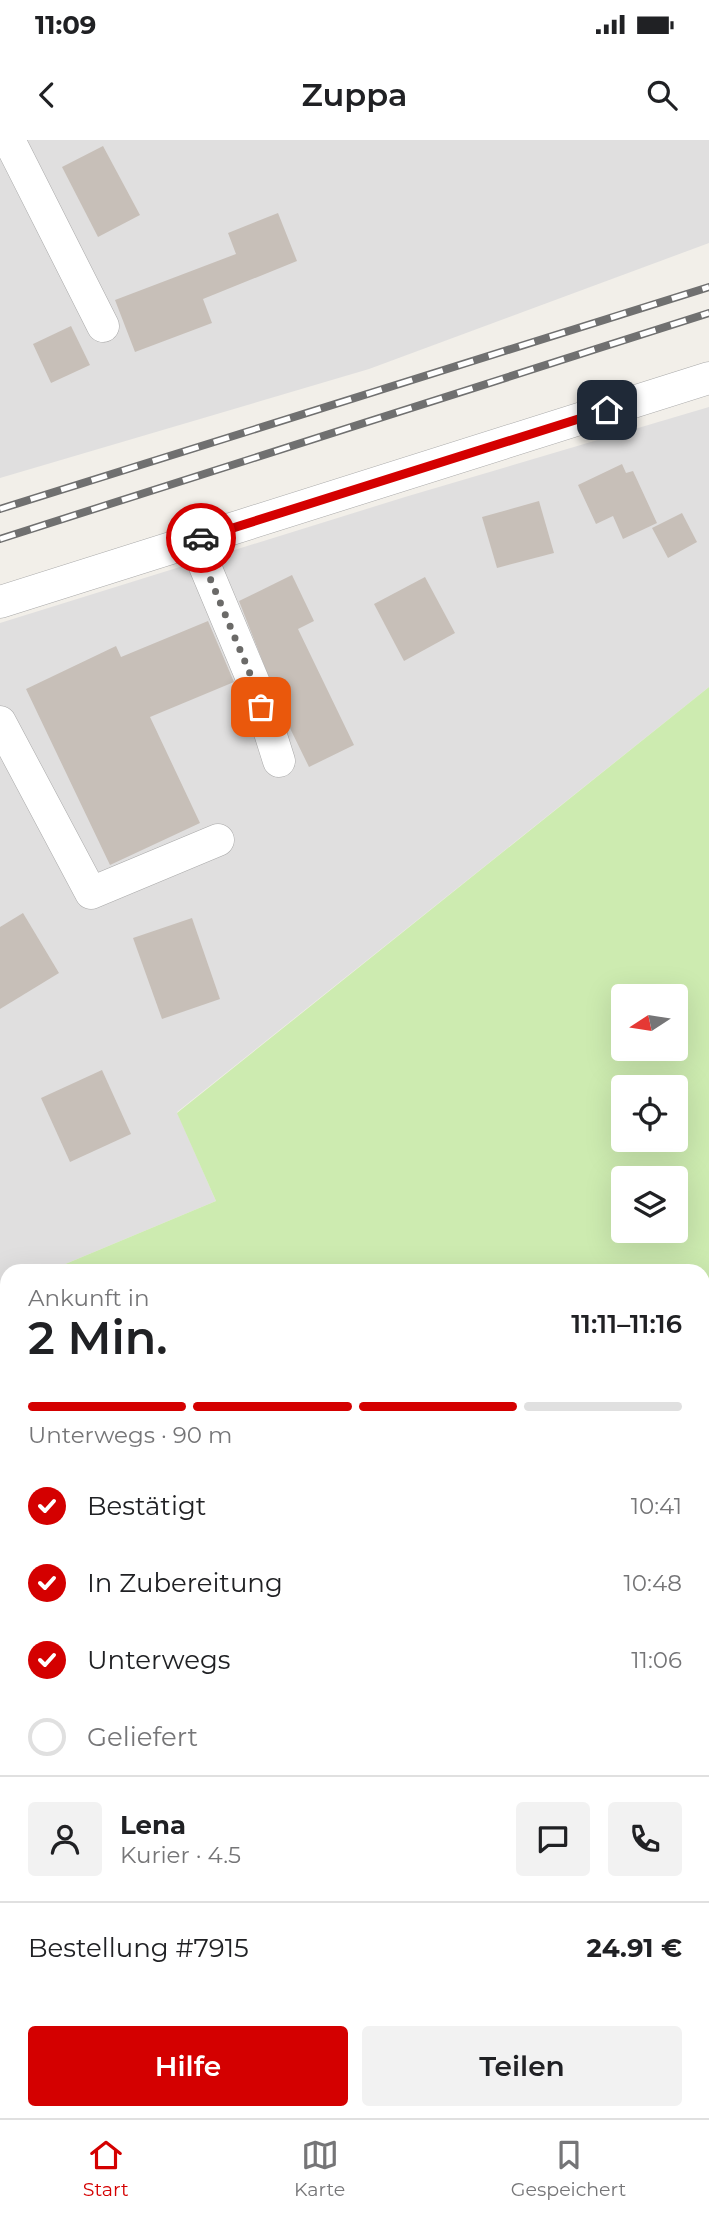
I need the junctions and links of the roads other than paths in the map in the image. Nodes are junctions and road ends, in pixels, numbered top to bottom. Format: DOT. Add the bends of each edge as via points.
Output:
graph roads {
  1 [pos="9,140"];
  2 [pos="103,326"];
  3 [pos="709,378"];
  4 [pos="194,540"];
  5 [pos="0,602"];
  6 [pos="0,722"];
  7 [pos="279,761"];
  8 [pos="218,841"];
  1 -- 2 [label="street"];
  3 -- 4 [label="street"];
  4 -- 5 [label="street"];
  4 -- 7 [label="street" via="256,688"];
  6 -- 8 [label="street" via="91,893"];
}
